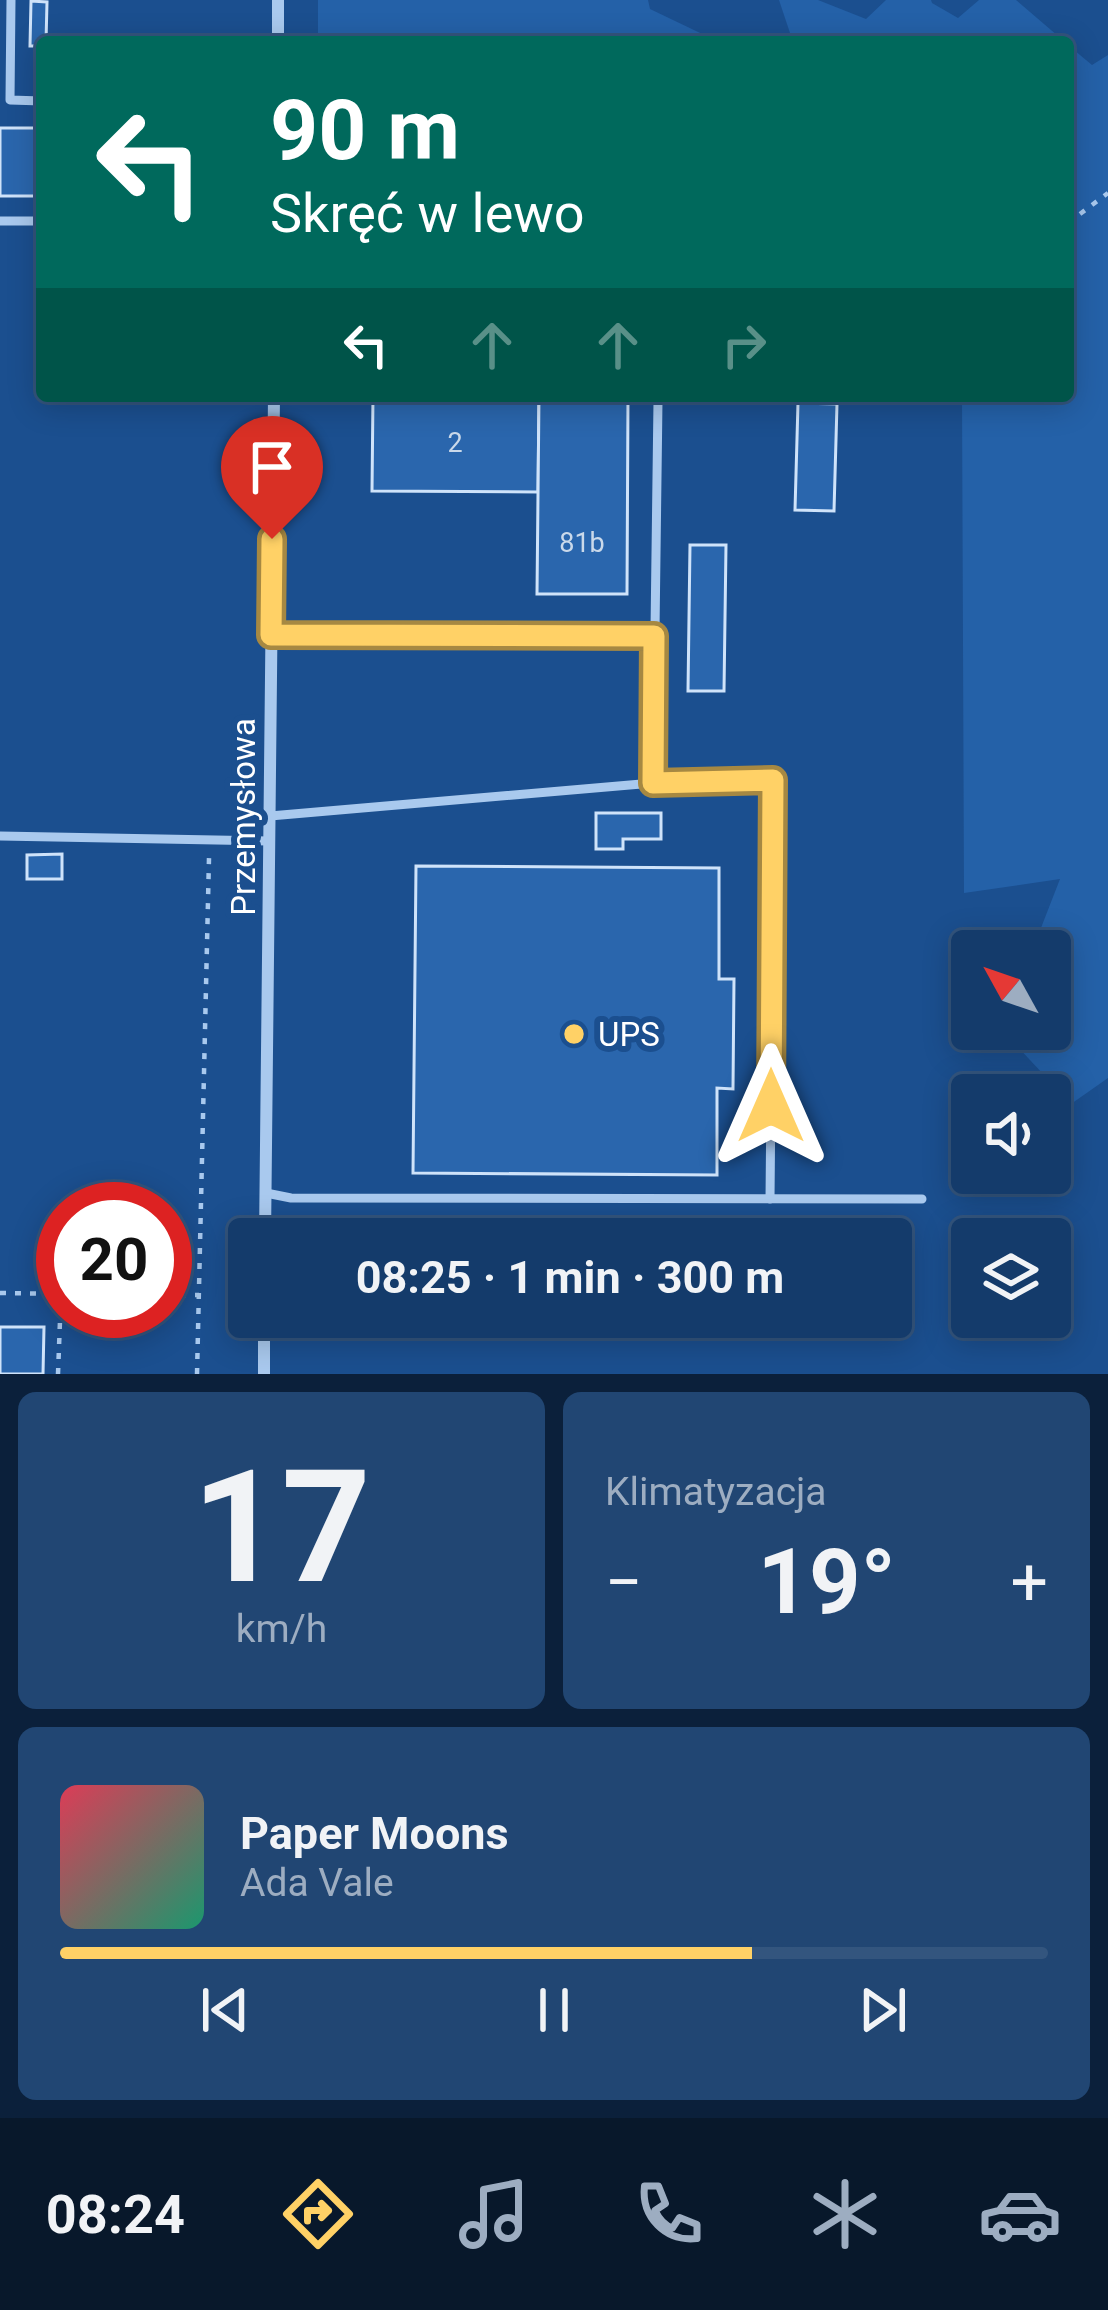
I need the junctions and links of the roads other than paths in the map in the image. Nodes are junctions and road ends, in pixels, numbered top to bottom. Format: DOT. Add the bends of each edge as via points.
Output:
graph roads {
  1 [pos="11,0"];
  2 [pos="278,0"];
  3 [pos="278,36"];
  4 [pos="5,100"];
  5 [pos="36,100"];
  6 [pos="36,220"];
  7 [pos="0,221"];
  8 [pos="274,402"];
  9 [pos="658,402"];
  10 [pos="271,635"];
  11 [pos="654,636"];
  12 [pos="653,783"];
  13 [pos="270,816"];
  14 [pos="0,836"];
  15 [pos="270,841"];
  16 [pos="266,1192"];
  17 [pos="770,1199"];
  18 [pos="922,1199"];
  19 [pos="265,1218"];
  20 [pos="265,1338"];
  21 [pos="264,1374"];
  1 -- 4 [label="lane"];
  2 -- 3 [label="street"];
  4 -- 5 [label="lane"];
  6 -- 7 [label="lane"];
  8 -- 10 [label="street, Przemysłowa"];
  9 -- 11 [label="lane"];
  10 -- 11 [label="lane"];
  10 -- 13 [label="street, Przemysłowa"];
  11 -- 12 [label="lane"];
  12 -- 13 [label="lane"];
  12 -- 17 [label="lane" via="773,780"];
  13 -- 15 [label="street, Przemysłowa"];
  14 -- 15 [label="lane"];
  15 -- 16 [label="street, Przemysłowa"];
  16 -- 17 [label="lane"];
  16 -- 19 [label="street, Przemysłowa"];
  17 -- 18 [label="lane"];
  20 -- 21 [label="street"];
}
